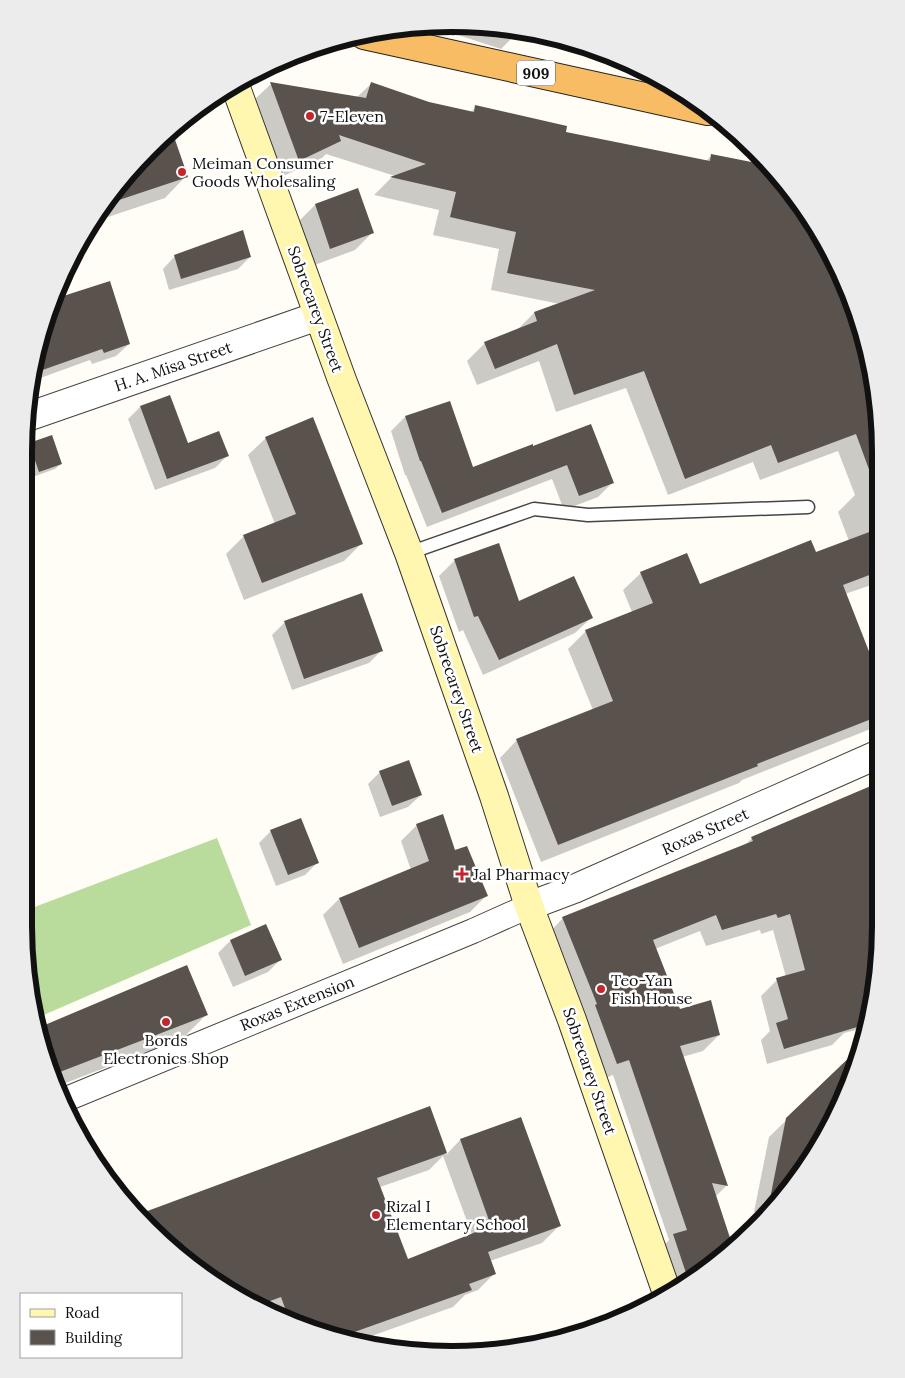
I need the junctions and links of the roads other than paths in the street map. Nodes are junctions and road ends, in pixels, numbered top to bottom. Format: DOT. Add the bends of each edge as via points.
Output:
graph roads {
  1 [pos="382,39"];
  2 [pos="238,92"];
  3 [pos="692,108"];
  4 [pos="318,316"];
  5 [pos="34,415"];
  6 [pos="808,507"];
  7 [pos="409,553"];
  8 [pos="872,757"];
  9 [pos="529,906"];
  10 [pos="70,1098"];
  11 [pos="665,1287"];
  1 -- 3 [label="highway, 909"];
  2 -- 4 [label="main road, Sobrecarey Street"];
  4 -- 5 [label="street, H. A. Misa Street"];
  4 -- 7 [label="main road, Sobrecarey Street"];
  6 -- 7 [label="lane" via="588,514 534,509"];
  7 -- 9 [label="main road, Sobrecarey Street"];
  8 -- 9 [label="street, Roxas Street" via="574,890"];
  9 -- 10 [label="street, Roxas Extension"];
  9 -- 11 [label="main road, Sobrecarey Street"];
}
